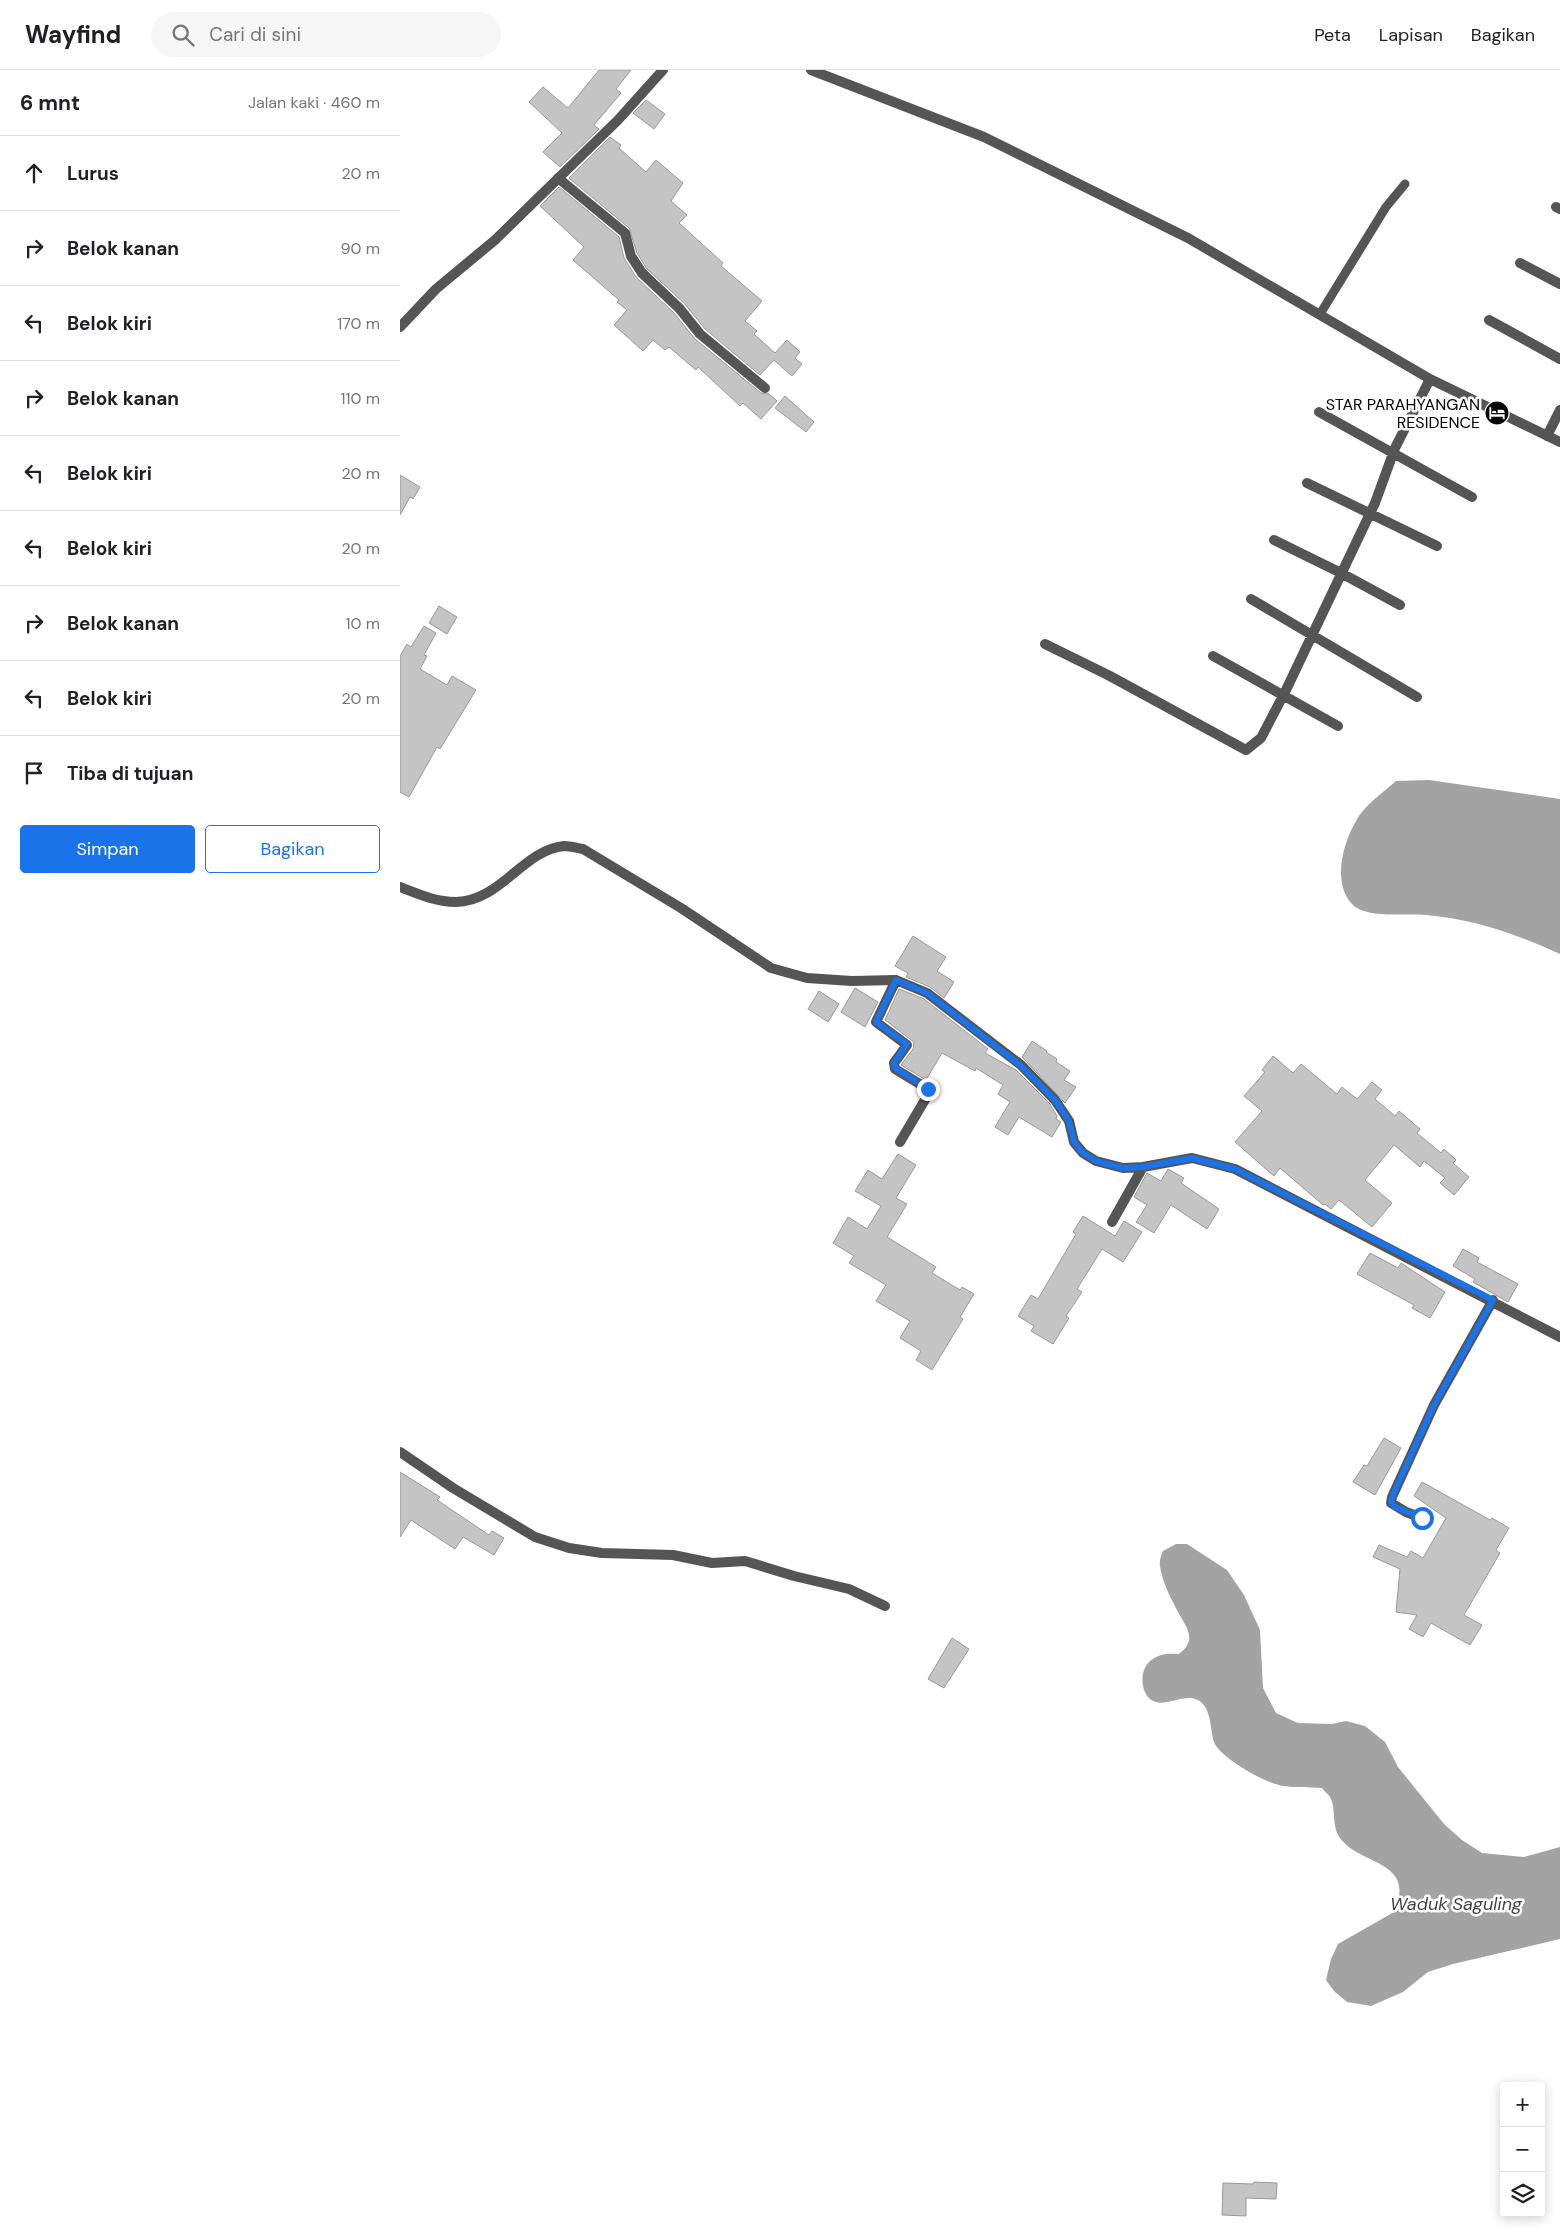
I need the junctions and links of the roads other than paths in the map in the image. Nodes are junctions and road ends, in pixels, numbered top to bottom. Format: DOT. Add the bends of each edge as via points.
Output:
graph roads {
  1 [pos="664,70"];
  2 [pos="812,70"];
  3 [pos="558,178"];
  4 [pos="1406,184"];
  5 [pos="1520,263"];
  6 [pos="1560,284"];
  7 [pos="1320,314"];
  8 [pos="1488,320"];
  9 [pos="400,327"];
  10 [pos="1560,359"];
  11 [pos="1430,379"];
  12 [pos="766,388"];
  13 [pos="1560,410"];
  14 [pos="1320,412"];
  15 [pos="1547,436"];
  16 [pos="1560,442"];
  17 [pos="1393,453"];
  18 [pos="1307,483"];
  19 [pos="1472,497"];
  20 [pos="1370,513"];
  21 [pos="1274,540"];
  22 [pos="1437,546"];
  23 [pos="1341,573"];
  24 [pos="1251,599"];
  25 [pos="1400,606"];
  26 [pos="1313,634"];
  27 [pos="1045,644"];
  28 [pos="1213,656"];
  29 [pos="1283,696"];
  30 [pos="1417,697"];
  31 [pos="1338,726"];
  32 [pos="400,887"];
  33 [pos="896,980"];
  34 [pos="900,1142"];
  35 [pos="1143,1167"];
  36 [pos="1112,1222"];
  37 [pos="1493,1300"];
  38 [pos="1560,1337"];
  39 [pos="400,1452"];
  40 [pos="1422,1518"];
  41 [pos="885,1606"];
  1 -- 3 [label="street"];
  2 -- 7 [label="street" via="984,137 1188,238"];
  3 -- 9 [label="street" via="495,240 436,289"];
  3 -- 12 [label="street" via="625,233 631,256 642,272 700,334"];
  4 -- 7 [label="lane" via="1386,207"];
  5 -- 6 [label="street"];
  7 -- 11 [label="street"];
  8 -- 10 [label="street"];
  11 -- 15 [label="street"];
  11 -- 17 [label="street"];
  13 -- 15 [label="street"];
  14 -- 17 [label="street"];
  15 -- 16 [label="street"];
  17 -- 19 [label="street"];
  17 -- 20 [label="street"];
  18 -- 20 [label="street"];
  20 -- 22 [label="street"];
  20 -- 23 [label="street"];
  21 -- 23 [label="street"];
  23 -- 25 [label="street"];
  23 -- 26 [label="street"];
  24 -- 26 [label="street"];
  26 -- 29 [label="street"];
  26 -- 30 [label="street"];
  27 -- 29 [label="street" via="1246,750 1261,738"];
  28 -- 29 [label="street"];
  29 -- 31 [label="street"];
  32 -- 33 [label="street" via="431,898 456,902 472,900 491,892 538,856 565,846 583,849 681,908 771,968 807,978"];
  33 -- 34 [label="street" via="876,1022 907,1044 894,1063 895,1068 928,1089 929,1093"];
  33 -- 35 [label="street" via="927,993 1020,1065 1055,1100 1069,1121 1074,1142 1083,1153 1110,1165"];
  35 -- 36 [label="street"];
  35 -- 37 [label="street" via="1192,1158 1235,1169"];
  37 -- 38 [label="street"];
  37 -- 40 [label="street" via="1434,1405 1392,1497 1391,1503 1395,1507"];
  39 -- 41 [label="street" via="535,1537 569,1548 602,1553 673,1555 712,1563 745,1561 849,1589"];
}
